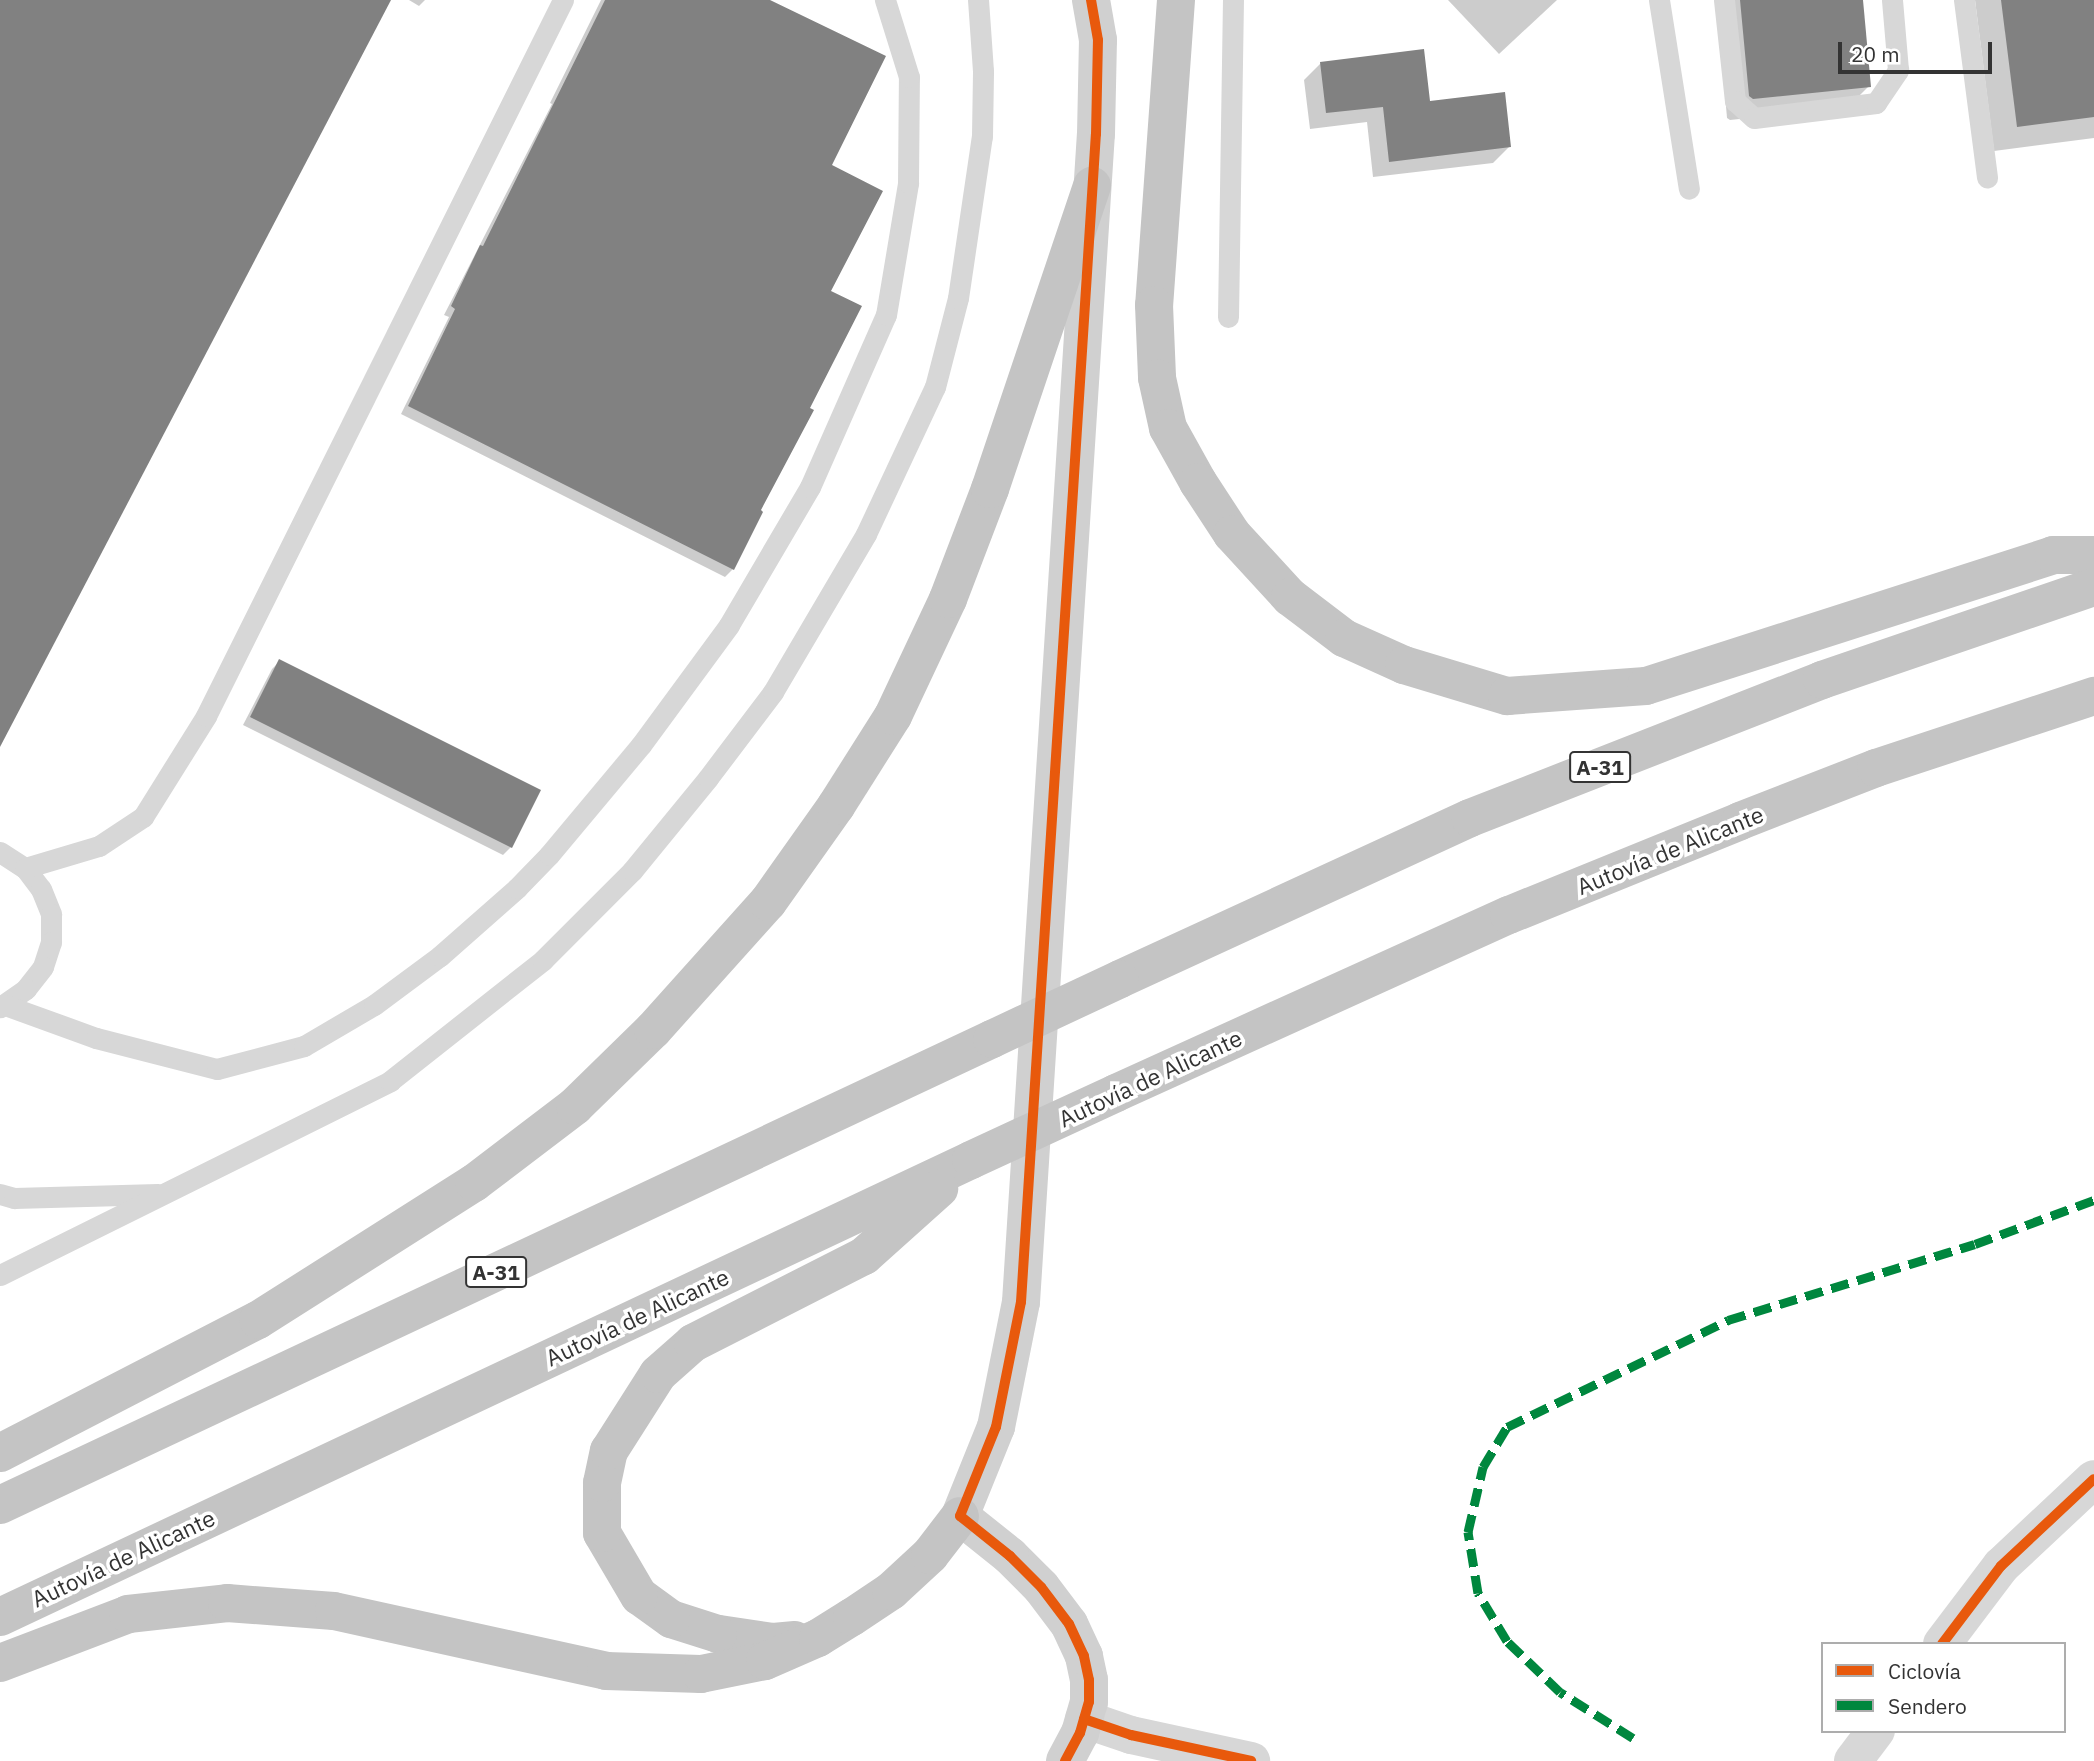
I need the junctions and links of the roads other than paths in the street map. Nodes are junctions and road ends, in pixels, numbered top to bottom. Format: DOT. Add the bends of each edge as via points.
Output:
graph roads {
  1 [pos="563,0"];
  2 [pos="885,0"];
  3 [pos="978,0"];
  4 [pos="1091,0"];
  5 [pos="1107,0"];
  6 [pos="1176,0"];
  7 [pos="1233,0"];
  8 [pos="1659,0"];
  9 [pos="1724,0"];
  10 [pos="1892,0"];
  11 [pos="1964,0"];
  12 [pos="1098,40"];
  13 [pos="1987,178"];
  14 [pos="1092,187"];
  15 [pos="1689,189"];
  16 [pos="1228,317"];
  17 [pos="2094,555"];
  18 [pos="2094,587"];
  19 [pos="2094,696"];
  20 [pos="0,852"];
  21 [pos="25,868"];
  22 [pos="2,1006"];
  23 [pos="971,1160"];
  24 [pos="0,1194"];
  25 [pos="167,1194"];
  26 [pos="0,1275"];
  27 [pos="0,1453"];
  28 [pos="2094,1479"];
  29 [pos="0,1505"];
  30 [pos="960,1516"];
  31 [pos="0,1617"];
  32 [pos="818,1638"];
  33 [pos="1944,1642"];
  34 [pos="0,1663"];
  35 [pos="1084,1719"];
  36 [pos="1874,1733"];
  37 [pos="1065,1761"];
  38 [pos="1251,1761"];
  39 [pos="1853,1761"];
  1 -- 21 [label="lane" via="206,716 143,817 99,846"];
  2 -- 22 [label="lane" via="909,77 908,183 886,315 810,488 729,625 641,745 540,865 440,956 374,1005 304,1046 217,1069 96,1038"];
  3 -- 25 [label="lane" via="984,71 982,136 958,298 935,387 866,534 773,692 632,871 543,960 390,1081"];
  4 -- 12 [label="street"];
  5 -- 12 [label="street"];
  6 -- 17 [label="highway" via="1154,305 1157,378 1168,428 1233,534 1290,597 1343,638 1404,665 1507,696 1646,686 2053,555"];
  7 -- 16 [label="lane"];
  8 -- 15 [label="lane"];
  9 -- 10 [label="lane" via="1735,100 1754,118 1876,103 1898,70"];
  11 -- 13 [label="lane"];
  12 -- 14 [label="street"];
  14 -- 27 [label="highway" via="948,599 893,716 768,902 653,1030 575,1106 474,1183 258,1320"];
  14 -- 30 [label="street" via="1021,1302 996,1427"];
  18 -- 29 [label="highway, A-31, bridge" via="1822,680 1469,818"];
  19 -- 23 [label="highway, Autovía de Alicante, bridge" via="1875,768 1509,915"];
  20 -- 21 [label="lane"];
  21 -- 22 [label="lane" via="41,889 51,914 51,942 43,967 26,989"];
  23 -- 31 [label="highway, Autovía de Alicante"];
  23 -- 32 [label="highway" via="864,1256 694,1343 658,1374 609,1451 602,1533 639,1596 671,1619 718,1634 773,1642"];
  24 -- 25 [label="lane" via="58,1198"];
  25 -- 26 [label="lane"];
  28 -- 33 [label="street" via="2001,1566"];
  30 -- 32 [label="highway" via="930,1555 891,1591"];
  30 -- 35 [label="street" via="1010,1556 1069,1624 1089,1680"];
  32 -- 34 [label="highway" via="765,1661 701,1674 606,1671 334,1611 227,1603 128,1614"];
  35 -- 37 [label="street"];
  35 -- 38 [label="street" via="1131,1735"];
  36 -- 39 [label="street"];
}
